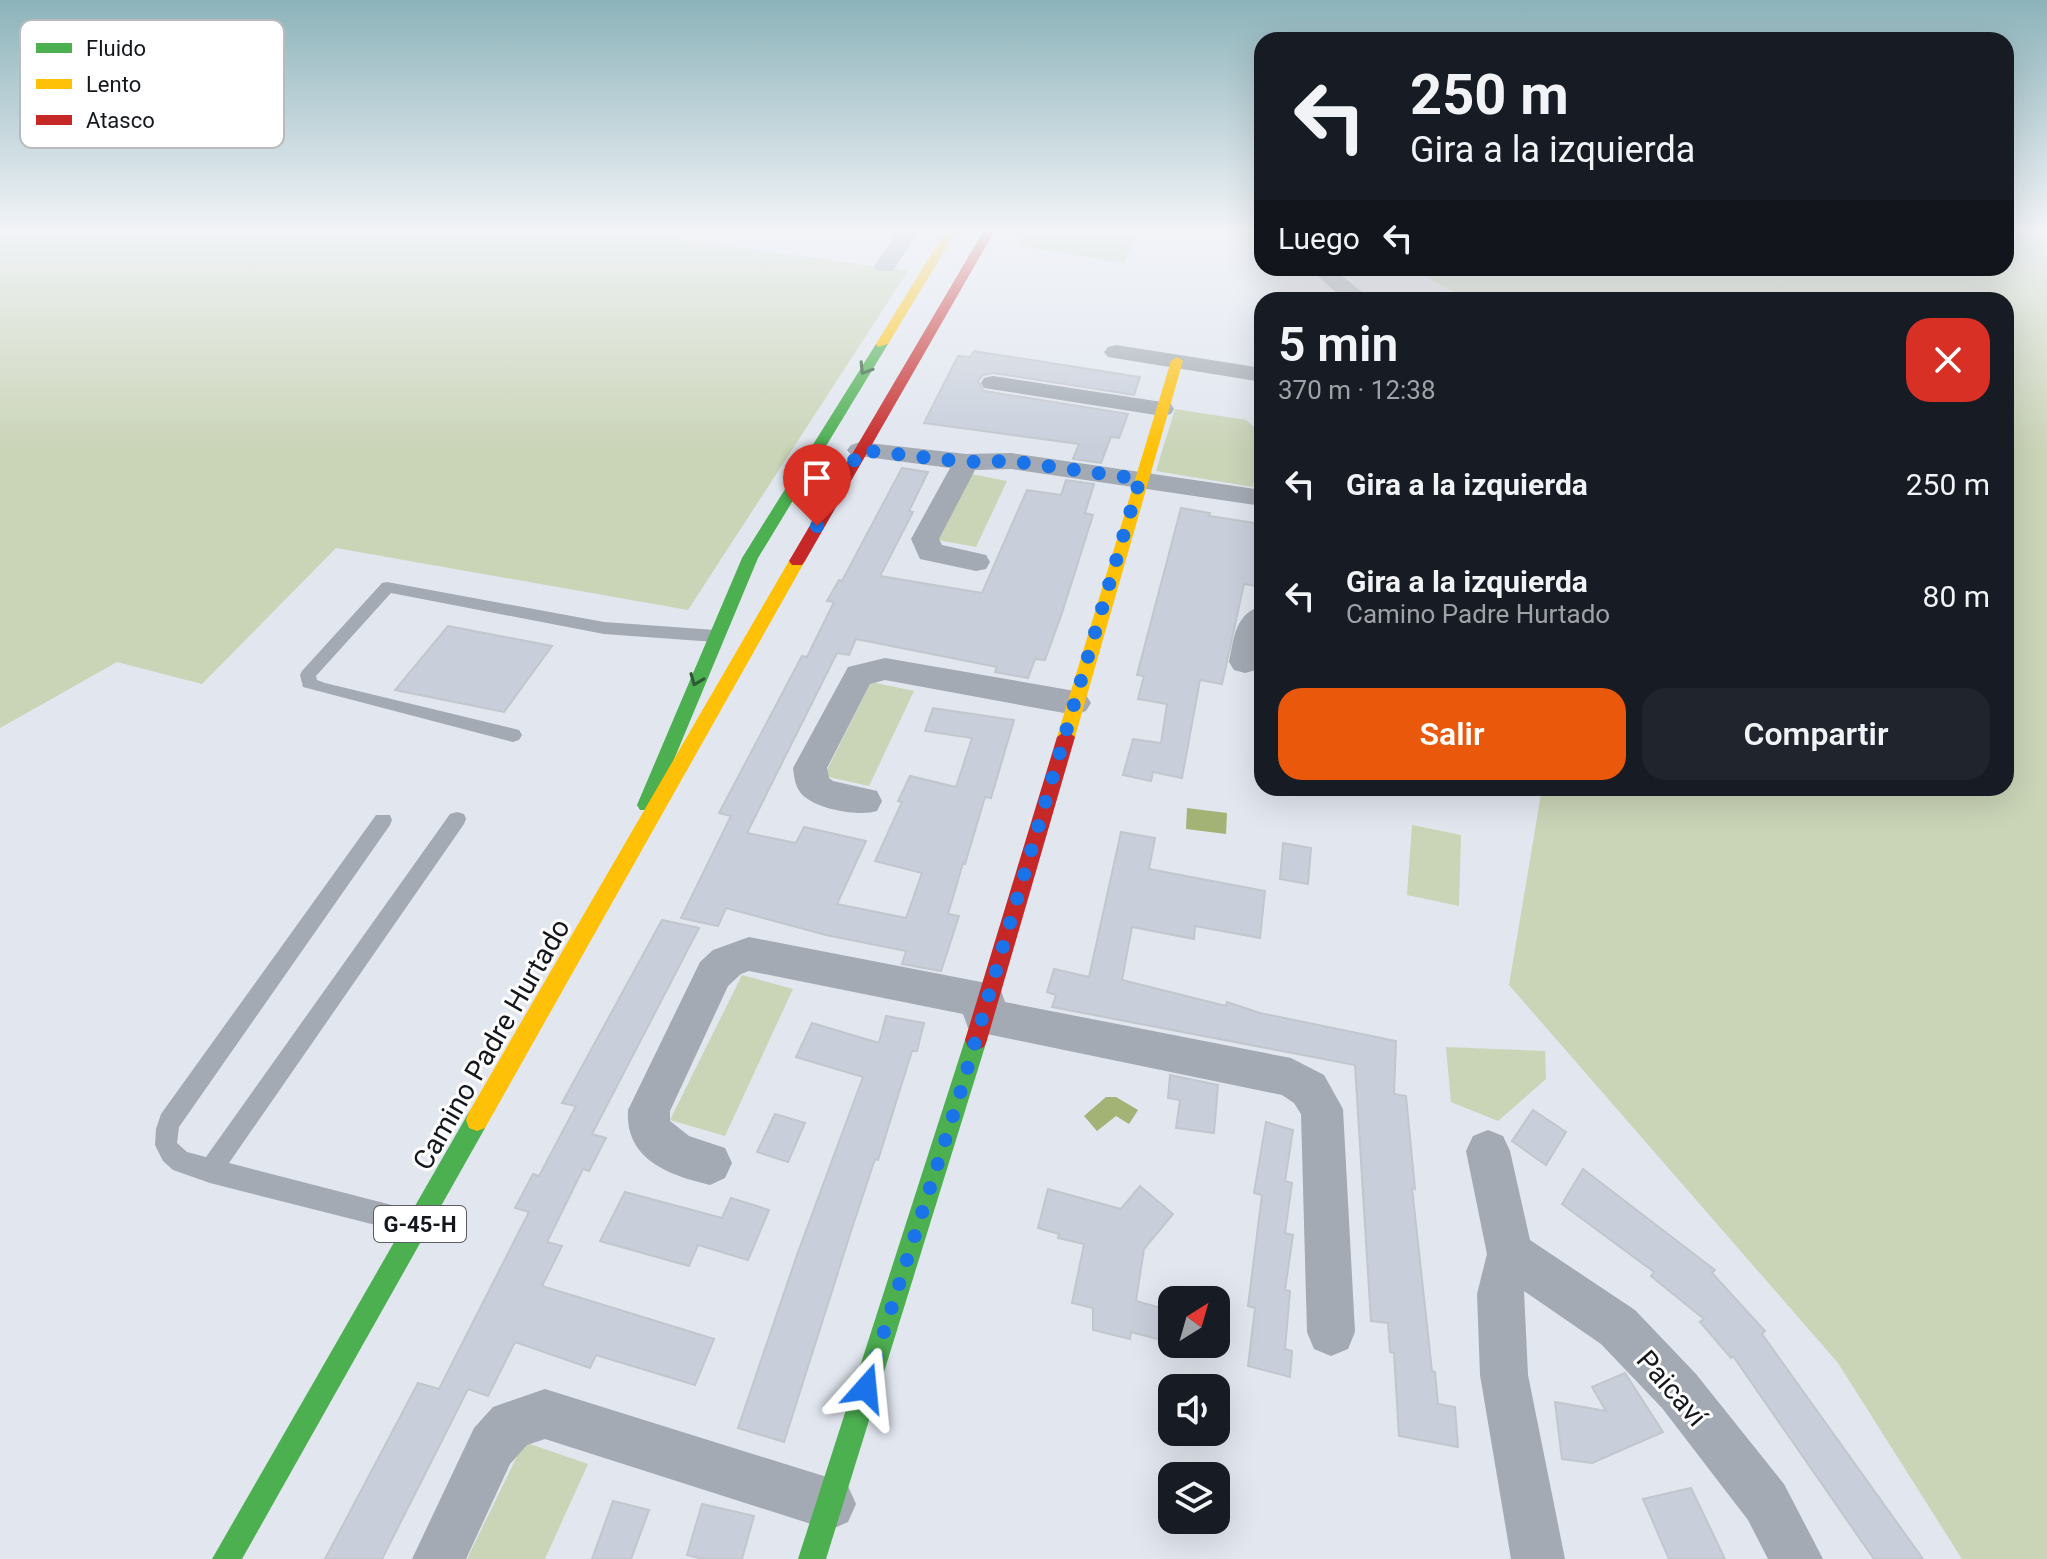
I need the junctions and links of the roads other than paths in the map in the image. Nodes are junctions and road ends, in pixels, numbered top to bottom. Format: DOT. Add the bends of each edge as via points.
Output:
graph roads {
  1 [pos="906,305"];
  2 [pos="946,305"];
  3 [pos="1116,352"];
  4 [pos="1177,361"];
  5 [pos="1254,374"];
  6 [pos="993,383"];
  7 [pos="1162,409"];
  8 [pos="867,439"];
  9 [pos="1011,461"];
  10 [pos="966,462"];
  11 [pos="1140,479"];
  12 [pos="1254,497"];
  13 [pos="976,562"];
  14 [pos="1254,623"];
  15 [pos="715,636"];
  16 [pos="1245,662"];
  17 [pos="1075,703"];
  18 [pos="513,735"];
  19 [pos="865,801"];
  20 [pos="457,819"];
  21 [pos="383,820"];
  22 [pos="612,889"];
  23 [pos="984,1008"];
  24 [pos="1488,1151"];
  25 [pos="710,1163"];
  26 [pos="210,1171"];
  27 [pos="420,1224"];
  28 [pos="1510,1254"];
  29 [pos="1331,1332"];
  30 [pos="830,1504"];
  31 [pos="226,1559"];
  32 [pos="439,1559"];
  33 [pos="812,1559"];
  34 [pos="1538,1559"];
  35 [pos="1796,1559"];
  1 -- 15 [label="street, Camino Padre Hurtado, one-way" via="750,558"];
  2 -- 8 [label="street, Camino Padre Hurtado / G-45-H"];
  3 -- 4 [label="street"];
  4 -- 5 [label="street"];
  4 -- 7 [label="street"];
  6 -- 7 [label="street"];
  7 -- 11 [label="street"];
  8 -- 9 [label="street" via="976,448"];
  8 -- 10 [label="street"];
  8 -- 22 [label="street, Camino Padre Hurtado / G-45-H"];
  9 -- 10 [label="street"];
  9 -- 11 [label="street"];
  10 -- 13 [label="street" via="925,539 930,552"];
  11 -- 12 [label="street"];
  11 -- 17 [label="street"];
  14 -- 16 [label="street"];
  15 -- 18 [label="lane" via="604,628 387,587 308,675 309,683 321,688"];
  15 -- 22 [label="street, Camino Padre Hurtado, one-way"];
  17 -- 19 [label="street" via="885,669 859,675 810,768 813,785 824,793"];
  17 -- 23 [label="street"];
  20 -- 26 [label="lane"];
  21 -- 26 [label="lane" via="169,1122 163,1139 167,1153"];
  22 -- 27 [label="street, Camino Padre Hurtado / G-45-H"];
  23 -- 25 [label="street" via="749,954 727,962 714,974 649,1110 648,1129 660,1144 679,1157"];
  23 -- 29 [label="street" via="1291,1077 1309,1089 1322,1109"];
  23 -- 30 [label="street"];
  24 -- 28 [label="street"];
  26 -- 27 [label="lane"];
  27 -- 31 [label="street, Camino Padre Hurtado / G-45-H"];
  28 -- 34 [label="street" via="1500,1294 1504,1375"];
  28 -- 35 [label="street, Paicaví" via="1618,1327 1649,1359 1766,1502"];
  30 -- 32 [label="street" via="545,1414 511,1425 492,1446"];
  30 -- 33 [label="street"];
}
